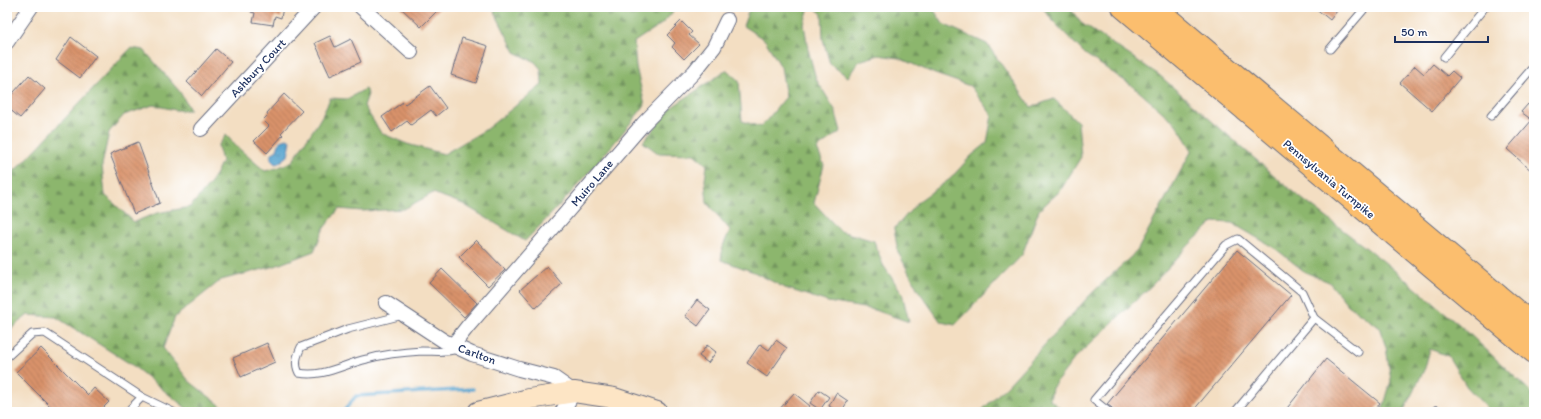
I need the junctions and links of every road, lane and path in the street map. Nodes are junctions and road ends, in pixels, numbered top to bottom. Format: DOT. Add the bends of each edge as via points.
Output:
graph roads {
  1 [pos="31,7"];
  2 [pos="314,7"];
  3 [pos="361,7"];
  4 [pos="1123,7"];
  5 [pos="1154,7"];
  6 [pos="1366,7"];
  7 [pos="1486,7"];
  8 [pos="727,20"];
  9 [pos="7,42"];
  10 [pos="1330,49"];
  11 [pos="411,52"];
  12 [pos="1444,57"];
  13 [pos="1534,66"];
  14 [pos="1491,116"];
  15 [pos="201,129"];
  16 [pos="386,303"];
  17 [pos="403,314"];
  18 [pos="1314,318"];
  19 [pos="1534,326"];
  20 [pos="457,347"];
  21 [pos="1358,352"];
  22 [pos="1534,352"];
  23 [pos="7,357"];
  24 [pos="574,392"];
  25 [pos="142,397"];
  26 [pos="127,412"];
  27 [pos="173,412"];
  28 [pos="478,412"];
  29 [pos="562,412"];
  30 [pos="657,412"];
  31 [pos="1109,412"];
  32 [pos="1235,412"];
  33 [pos="1434,412"];
  34 [pos="1439,412"];
  1 -- 9 [label="street"];
  2 -- 15 [label="street, Ashbury Court"];
  3 -- 11 [label="street"];
  4 -- 22 [label="highway, Pennsylvania Turnpike"];
  5 -- 19 [label="highway, Pennsylvania Turnpike"];
  6 -- 10 [label="lane"];
  7 -- 12 [label="lane"];
  8 -- 20 [label="street, Muiro Lane" via="714,47 694,72 643,124 468,326"];
  13 -- 14 [label="lane"];
  16 -- 17 [label="street, Carlton"];
  17 -- 20 [label="street, Carlton" via="444,342"];
  17 -- 20 [label="lane" via="348,329 302,347 296,358 296,368 299,373 321,374 367,359 423,351 445,353"];
  18 -- 21 [label="lane"];
  18 -- 31 [label="lane" via="1302,292 1238,239 1226,245 1094,400"];
  18 -- 32 [label="lane"];
  20 -- 24 [label="street, Carlton" via="519,369 554,378"];
  23 -- 25 [label="lane" via="32,334 45,333"];
  24 -- 28 [label="street" via="529,399"];
  24 -- 29 [label="street"];
  24 -- 30 [label="street" via="614,398"];
  25 -- 26 [label="lane"];
  25 -- 27 [label="lane"];
  33 -- 34 [label="lane"];
}
